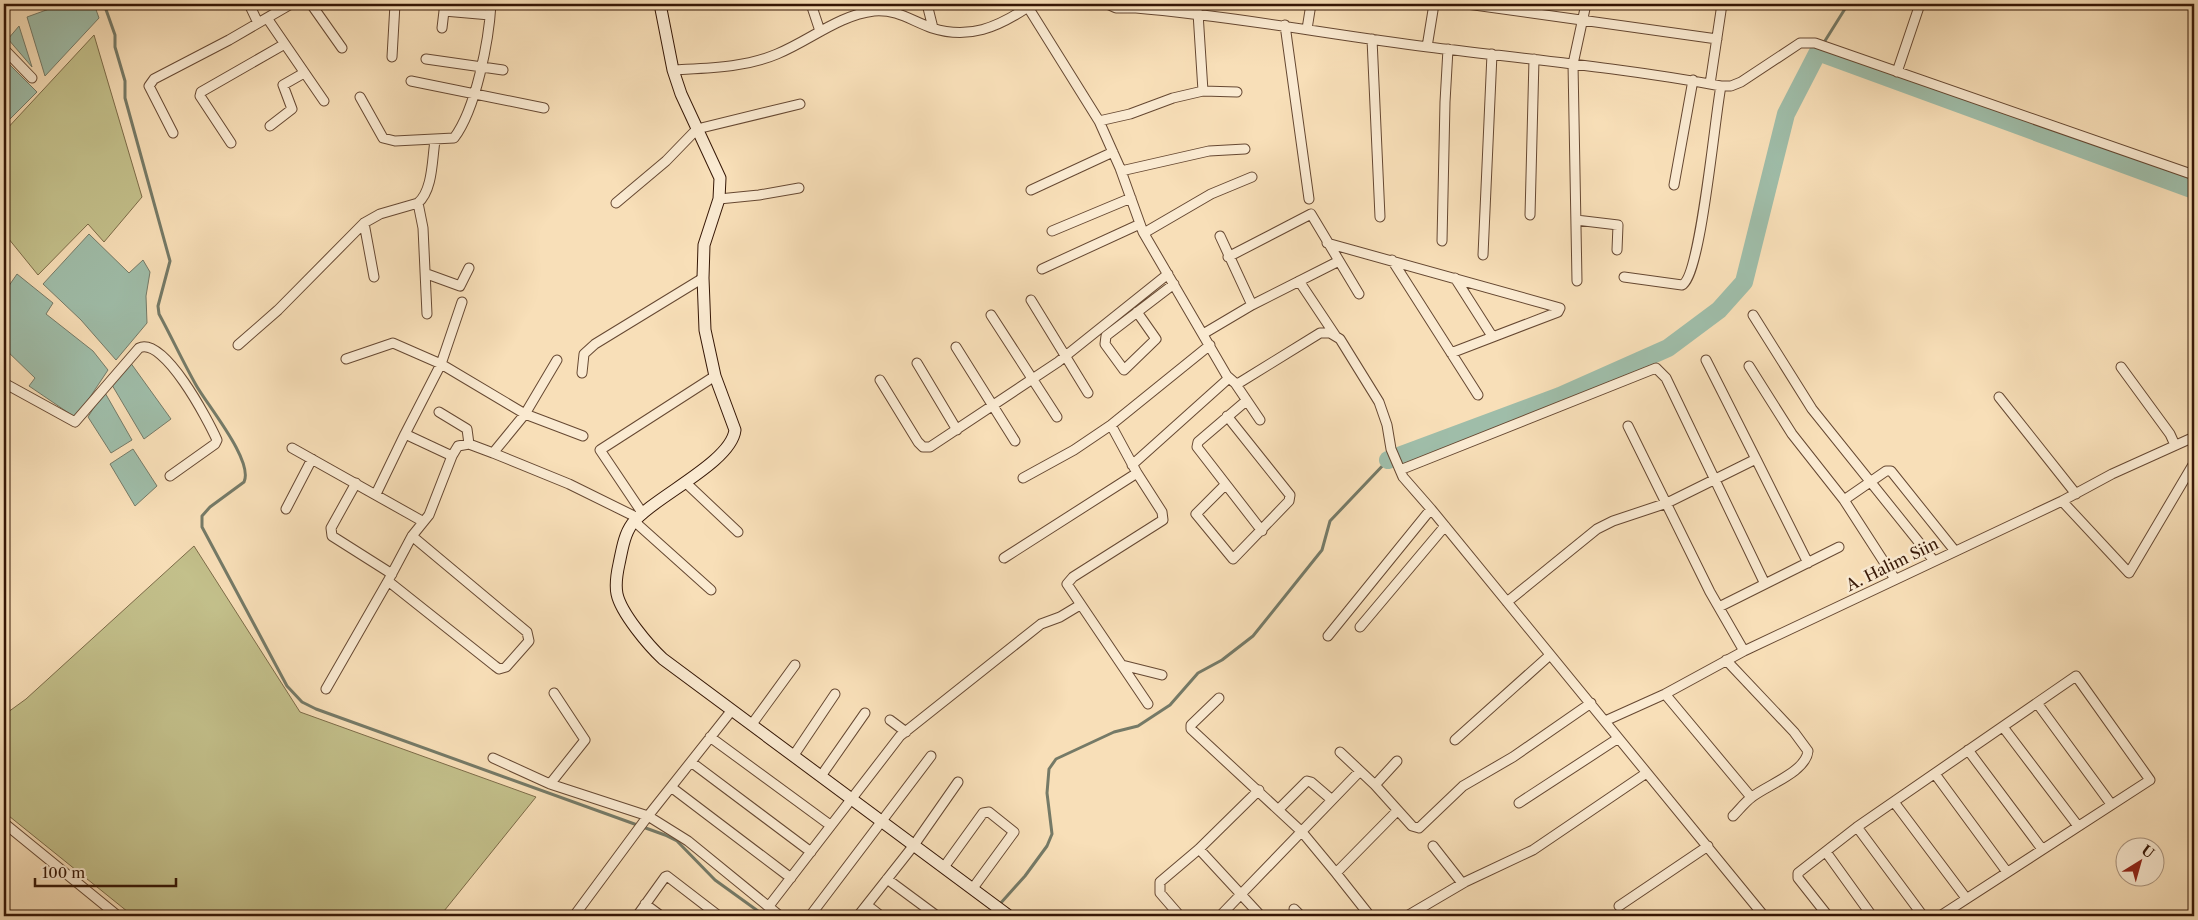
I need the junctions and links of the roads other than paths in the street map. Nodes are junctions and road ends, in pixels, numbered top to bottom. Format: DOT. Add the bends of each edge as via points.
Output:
graph roads {
  1 [pos="250,4"];
  2 [pos="291,4"];
  3 [pos="311,4"];
  4 [pos="395,4"];
  5 [pos="491,4"];
  6 [pos="660,4"];
  7 [pos="811,4"];
  8 [pos="898,4"];
  9 [pos="927,4"];
  10 [pos="1107,4"];
  11 [pos="1311,4"];
  12 [pos="1434,4"];
  13 [pos="1467,4"];
  14 [pos="1586,4"];
  15 [pos="1722,4"];
  16 [pos="1920,4"];
  17 [pos="1027,5"];
  18 [pos="1138,6"];
  19 [pos="444,7"];
  20 [pos="864,8"];
  21 [pos="1198,13"];
  22 [pos="490,15"];
  23 [pos="903,15"];
  24 [pos="267,18"];
  25 [pos="1583,20"];
  26 [pos="258,23"];
  27 [pos="1285,26"];
  28 [pos="442,28"];
  29 [pos="933,28"];
  30 [pos="1307,29"];
  31 [pos="820,32"];
  32 [pos="1372,39"];
  33 [pos="1716,39"];
  34 [pos="283,45"];
  35 [pos="1427,47"];
  36 [pos="342,48"];
  37 [pos="4,49"];
  38 [pos="1448,49"];
  39 [pos="1492,54"];
  40 [pos="392,57"];
  41 [pos="426,59"];
  42 [pos="1534,59"];
  43 [pos="1573,64"];
  44 [pos="482,68"];
  45 [pos="503,70"];
  46 [pos="673,70"];
  47 [pos="304,72"];
  48 [pos="1897,72"];
  49 [pos="32,78"];
  50 [pos="1693,80"];
  51 [pos="411,81"];
  52 [pos="1710,84"];
  53 [pos="1721,86"];
  54 [pos="1203,91"];
  55 [pos="1237,92"];
  56 [pos="473,95"];
  57 [pos="360,97"];
  58 [pos="324,101"];
  59 [pos="800,104"];
  60 [pos="544,108"];
  61 [pos="1099,121"];
  62 [pos="270,126"];
  63 [pos="697,129"];
  64 [pos="173,133"];
  65 [pos="435,141"];
  66 [pos="231,143"];
  67 [pos="1245,149"];
  68 [pos="1113,152"];
  69 [pos="1121,171"];
  70 [pos="2194,175"];
  71 [pos="1252,178"];
  72 [pos="1674,185"];
  73 [pos="800,188"];
  74 [pos="1031,190"];
  75 [pos="1131,198"];
  76 [pos="719,199"];
  77 [pos="1309,199"];
  78 [pos="418,203"];
  79 [pos="616,203"];
  80 [pos="1530,215"];
  81 [pos="1380,218"];
  82 [pos="1576,220"];
  83 [pos="364,223"];
  84 [pos="1140,224"];
  85 [pos="1052,231"];
  86 [pos="1144,233"];
  87 [pos="1220,236"];
  88 [pos="1442,241"];
  89 [pos="1327,243"];
  90 [pos="1616,250"];
  91 [pos="1483,255"];
  92 [pos="1228,257"];
  93 [pos="1392,260"];
  94 [pos="1339,261"];
  95 [pos="469,268"];
  96 [pos="1042,269"];
  97 [pos="426,274"];
  98 [pos="1168,274"];
  99 [pos="374,277"];
  100 [pos="1624,277"];
  101 [pos="703,278"];
  102 [pos="1455,278"];
  103 [pos="1299,281"];
  104 [pos="1577,282"];
  105 [pos="1174,284"];
  106 [pos="1359,294"];
  107 [pos="1031,300"];
  108 [pos="462,302"];
  109 [pos="1252,305"];
  110 [pos="1137,312"];
  111 [pos="427,314"];
  112 [pos="991,315"];
  113 [pos="1752,315"];
  114 [pos="1204,334"];
  115 [pos="1335,335"];
  116 [pos="1492,336"];
  117 [pos="238,345"];
  118 [pos="1210,345"];
  119 [pos="956,347"];
  120 [pos="1451,353"];
  121 [pos="1066,355"];
  122 [pos="346,360"];
  123 [pos="557,360"];
  124 [pos="1706,360"];
  125 [pos="917,363"];
  126 [pos="441,364"];
  127 [pos="1748,366"];
  128 [pos="2120,367"];
  129 [pos="582,373"];
  130 [pos="715,376"];
  131 [pos="1032,379"];
  132 [pos="880,380"];
  133 [pos="1232,381"];
  134 [pos="4,383"];
  135 [pos="1088,393"];
  136 [pos="1478,395"];
  137 [pos="1999,397"];
  138 [pos="1246,401"];
  139 [pos="992,405"];
  140 [pos="439,412"];
  141 [pos="526,414"];
  142 [pos="1227,416"];
  143 [pos="1057,417"];
  144 [pos="1260,420"];
  145 [pos="1111,425"];
  146 [pos="1628,426"];
  147 [pos="958,430"];
  148 [pos="405,434"];
  149 [pos="583,436"];
  150 [pos="2194,437"];
  151 [pos="2173,440"];
  152 [pos="1015,441"];
  153 [pos="469,444"];
  154 [pos="292,448"];
  155 [pos="493,453"];
  156 [pos="452,456"];
  157 [pos="312,459"];
  158 [pos="1756,459"];
  159 [pos="2194,463"];
  160 [pos="1135,469"];
  161 [pos="1399,469"];
  162 [pos="170,476"];
  163 [pos="1023,478"];
  164 [pos="1715,480"];
  165 [pos="685,482"];
  166 [pos="1870,482"];
  167 [pos="356,483"];
  168 [pos="1225,486"];
  169 [pos="376,494"];
  170 [pos="2076,494"];
  171 [pos="1844,500"];
  172 [pos="2062,501"];
  173 [pos="1667,503"];
  174 [pos="286,509"];
  175 [pos="1431,509"];
  176 [pos="638,518"];
  177 [pos="422,521"];
  178 [pos="1445,526"];
  179 [pos="1262,531"];
  180 [pos="738,532"];
  181 [pos="412,536"];
  182 [pos="1839,548"];
  183 [pos="1955,550"];
  184 [pos="1004,558"];
  185 [pos="1934,561"];
  186 [pos="1808,563"];
  187 [pos="390,577"];
  188 [pos="1895,579"];
  189 [pos="1765,584"];
  190 [pos="712,590"];
  191 [pos="1507,602"];
  192 [pos="1080,605"];
  193 [pos="1719,607"];
  194 [pos="1360,627"];
  195 [pos="1328,636"];
  196 [pos="1744,651"];
  197 [pos="1550,656"];
  198 [pos="1726,660"];
  199 [pos="795,665"];
  200 [pos="1122,666"];
  201 [pos="1162,675"];
  202 [pos="326,689"];
  203 [pos="554,692"];
  204 [pos="835,694"];
  205 [pos="1665,694"];
  206 [pos="1219,698"];
  207 [pos="2037,703"];
  208 [pos="1148,704"];
  209 [pos="1591,704"];
  210 [pos="732,710"];
  211 [pos="865,713"];
  212 [pos="890,720"];
  213 [pos="1605,721"];
  214 [pos="752,724"];
  215 [pos="2003,727"];
  216 [pos="906,732"];
  217 [pos="710,737"];
  218 [pos="1618,739"];
  219 [pos="1455,740"];
  220 [pos="1968,750"];
  221 [pos="1340,752"];
  222 [pos="794,755"];
  223 [pos="931,756"];
  224 [pos="493,758"];
  225 [pos="691,762"];
  226 [pos="1397,762"];
  227 [pos="1360,771"];
  228 [pos="1646,774"];
  229 [pos="1935,774"];
  230 [pos="821,776"];
  231 [pos="958,782"];
  232 [pos="550,784"];
  233 [pos="1375,785"];
  234 [pos="671,787"];
  235 [pos="1258,790"];
  236 [pos="1751,797"];
  237 [pos="852,799"];
  238 [pos="1332,800"];
  239 [pos="1894,802"];
  240 [pos="1519,803"];
  241 [pos="2111,804"];
  242 [pos="1279,809"];
  243 [pos="1397,811"];
  244 [pos="1733,816"];
  245 [pos="647,818"];
  246 [pos="882,822"];
  247 [pos="4,823"];
  248 [pos="830,825"];
  249 [pos="2078,826"];
  250 [pos="1857,827"];
  251 [pos="1302,832"];
  252 [pos="914,844"];
  253 [pos="1433,846"];
  254 [pos="1708,846"];
  255 [pos="1199,849"];
  256 [pos="2042,849"];
  257 [pos="811,852"];
  258 [pos="1826,852"];
  259 [pos="944,867"];
  260 [pos="2007,872"];
  261 [pos="1336,873"];
  262 [pos="791,878"];
  263 [pos="887,879"];
  264 [pos="1462,884"];
  265 [pos="973,888"];
  266 [pos="1240,895"];
  267 [pos="1966,898"];
  268 [pos="646,904"];
  269 [pos="867,905"];
  270 [pos="769,906"];
  271 [pos="1619,906"];
  272 [pos="1294,909"];
  273 [pos="1260,915"];
  274 [pos="118,916"];
  275 [pos="574,916"];
  276 [pos="637,916"];
  277 [pos="661,916"];
  278 [pos="719,916"];
  279 [pos="780,916"];
  280 [pos="810,916"];
  281 [pos="858,916"];
  282 [pos="881,916"];
  283 [pos="937,916"];
  284 [pos="1008,916"];
  285 [pos="1180,916"];
  286 [pos="1220,916"];
  287 [pos="1301,916"];
  288 [pos="1370,916"];
  289 [pos="1407,916"];
  290 [pos="1764,916"];
  291 [pos="1828,916"];
  292 [pos="1872,916"];
  293 [pos="1923,916"];
  294 [pos="1940,916"];
  1 -- 26 [label="street"];
  2 -- 24 [label="street"];
  3 -- 36 [label="street"];
  4 -- 40 [label="street"];
  5 -- 22 [label="street"];
  6 -- 46 [label="street"];
  7 -- 31 [label="street"];
  8 -- 23 [label="street"];
  9 -- 29 [label="street"];
  10 -- 18 [label="street" via="1116,8"];
  11 -- 30 [label="street"];
  12 -- 35 [label="street"];
  13 -- 25 [label="street"];
  14 -- 25 [label="street"];
  15 -- 33 [label="street"];
  16 -- 48 [label="street"];
  17 -- 29 [label="street" via="1004,23 990,29 958,31"];
  17 -- 61 [label="street"];
  18 -- 21 [label="street"];
  19 -- 22 [label="street"];
  19 -- 28 [label="street"];
  20 -- 23 [label="street"];
  20 -- 31 [label="street"];
  21 -- 27 [label="street"];
  21 -- 54 [label="street"];
  22 -- 44 [label="street"];
  23 -- 29 [label="street"];
  24 -- 26 [label="street"];
  24 -- 34 [label="street"];
  25 -- 33 [label="street"];
  25 -- 43 [label="street"];
  26 -- 64 [label="street" via="151,82 149,86"];
  27 -- 30 [label="street"];
  27 -- 77 [label="street"];
  30 -- 32 [label="street"];
  31 -- 46 [label="street" via="756,62"];
  32 -- 35 [label="street"];
  32 -- 81 [label="street"];
  33 -- 52 [label="street"];
  34 -- 47 [label="street"];
  34 -- 66 [label="street" via="201,92 200,96"];
  35 -- 38 [label="street"];
  37 -- 49 [label="street"];
  38 -- 39 [label="street"];
  38 -- 88 [label="street"];
  39 -- 42 [label="street"];
  39 -- 91 [label="street"];
  41 -- 44 [label="street"];
  42 -- 43 [label="street"];
  42 -- 80 [label="street"];
  43 -- 50 [label="street"];
  43 -- 82 [label="street"];
  44 -- 45 [label="street"];
  44 -- 56 [label="street"];
  46 -- 63 [label="street"];
  47 -- 58 [label="street"];
  47 -- 62 [label="street" via="282,85 292,109"];
  48 -- 53 [label="street" via="1815,43 1800,43 1741,82"];
  48 -- 70 [label="street"];
  50 -- 52 [label="street"];
  50 -- 72 [label="street"];
  51 -- 56 [label="street"];
  52 -- 53 [label="street"];
  53 -- 100 [label="street" via="1709,176 1688,280 1682,285"];
  54 -- 55 [label="street"];
  54 -- 61 [label="street"];
  56 -- 60 [label="street"];
  56 -- 65 [label="street" via="454,138"];
  57 -- 65 [label="street" via="383,138"];
  59 -- 63 [label="street"];
  61 -- 68 [label="street"];
  63 -- 76 [label="street" via="720,178"];
  63 -- 79 [label="street" via="666,161"];
  65 -- 78 [label="street" via="429,179"];
  67 -- 69 [label="street" via="1200,152"];
  68 -- 69 [label="street"];
  68 -- 74 [label="street"];
  69 -- 75 [label="street"];
  71 -- 86 [label="street" via="1212,194"];
  73 -- 76 [label="street"];
  75 -- 84 [label="street"];
  75 -- 85 [label="street"];
  76 -- 101 [label="street" via="706,237"];
  78 -- 83 [label="street" via="380,214"];
  78 -- 97 [label="street"];
  82 -- 90 [label="street" via="1618,225"];
  82 -- 104 [label="street"];
  83 -- 99 [label="street"];
  83 -- 117 [label="street" via="278,310"];
  84 -- 86 [label="street"];
  84 -- 96 [label="street"];
  86 -- 98 [label="street"];
  87 -- 92 [label="street"];
  89 -- 92 [label="street" via="1311,214"];
  89 -- 93 [label="street"];
  89 -- 94 [label="street"];
  92 -- 109 [label="street"];
  93 -- 102 [label="street"];
  93 -- 120 [label="street"];
  94 -- 103 [label="street"];
  94 -- 106 [label="street"];
  95 -- 97 [label="street" via="460,286"];
  97 -- 111 [label="street"];
  98 -- 105 [label="street"];
  98 -- 121 [label="street"];
  101 -- 129 [label="street" via="595,344 584,354"];
  101 -- 130 [label="street" via="706,330"];
  102 -- 116 [label="street"];
  102 -- 116 [label="street" via="1560,308"];
  103 -- 109 [label="street"];
  103 -- 115 [label="street"];
  105 -- 110 [label="street"];
  105 -- 114 [label="street"];
  107 -- 121 [label="street"];
  108 -- 126 [label="street"];
  109 -- 114 [label="street"];
  110 -- 110 [label="street" via="1155,340 1124,370 1104,339"];
  112 -- 131 [label="street"];
  113 -- 166 [label="street" via="1812,409"];
  114 -- 118 [label="street"];
  115 -- 133 [label="street" via="1318,334 1258,372"];
  115 -- 161 [label="street" via="1374,392 1386,420 1391,449"];
  116 -- 120 [label="street"];
  118 -- 133 [label="street"];
  118 -- 145 [label="street"];
  119 -- 139 [label="street"];
  120 -- 136 [label="street"];
  121 -- 131 [label="street"];
  121 -- 135 [label="street"];
  122 -- 126 [label="street" via="393,343"];
  123 -- 141 [label="street"];
  124 -- 158 [label="street"];
  125 -- 147 [label="street"];
  126 -- 141 [label="street"];
  126 -- 148 [label="street"];
  127 -- 171 [label="street" via="1792,434"];
  128 -- 151 [label="street"];
  130 -- 165 [label="street" via="735,430 734,437 729,446"];
  130 -- 176 [label="street" via="600,450"];
  131 -- 139 [label="street"];
  131 -- 143 [label="street"];
  132 -- 147 [label="street" via="923,447 930,447"];
  133 -- 138 [label="street"];
  133 -- 160 [label="street"];
  134 -- 162 [label="street" via="75,422 139,348 150,346 170,361 208,419 217,440"];
  137 -- 170 [label="street"];
  138 -- 142 [label="street"];
  138 -- 144 [label="street"];
  139 -- 147 [label="street"];
  139 -- 152 [label="street"];
  140 -- 153 [label="street" via="467,429"];
  141 -- 149 [label="street"];
  141 -- 155 [label="street"];
  142 -- 168 [label="street" via="1197,444"];
  142 -- 179 [label="street" via="1290,495 1289,501"];
  145 -- 160 [label="street"];
  145 -- 163 [label="street"];
  146 -- 173 [label="street"];
  148 -- 156 [label="street"];
  148 -- 169 [label="street"];
  150 -- 151 [label="street, A. Halim Siin"];
  151 -- 170 [label="street, A. Halim Siin"];
  153 -- 155 [label="street"];
  153 -- 156 [label="street" via="458,446"];
  154 -- 157 [label="street"];
  155 -- 176 [label="street" via="569,484"];
  156 -- 177 [label="street" via="429,515"];
  157 -- 167 [label="street"];
  157 -- 174 [label="street"];
  158 -- 164 [label="street"];
  158 -- 186 [label="street"];
  159 -- 172 [label="street" via="2128,574"];
  160 -- 184 [label="street"];
  160 -- 192 [label="street" via="1162,512 1163,520 1068,580 1068,586"];
  161 -- 164 [label="street" via="1656,368 1666,378"];
  161 -- 175 [label="street"];
  164 -- 173 [label="street"];
  164 -- 189 [label="street"];
  165 -- 176 [label="street"];
  165 -- 180 [label="street"];
  166 -- 171 [label="street"];
  166 -- 183 [label="street" via="1891,471"];
  166 -- 185 [label="street"];
  167 -- 169 [label="street"];
  167 -- 187 [label="street" via="331,528 332,536"];
  168 -- 179 [label="street"];
  168 -- 179 [label="street" via="1196,513 1204,526 1233,559"];
  169 -- 177 [label="street"];
  170 -- 172 [label="street, A. Halim Siin"];
  171 -- 188 [label="street"];
  172 -- 183 [label="street, A. Halim Siin"];
  173 -- 191 [label="street" via="1613,521 1597,530"];
  173 -- 193 [label="street"];
  175 -- 178 [label="street"];
  175 -- 195 [label="street"];
  176 -- 190 [label="street"];
  176 -- 210 [label="street" via="625,537 618,566 616,587 622,606 658,654"];
  177 -- 181 [label="street"];
  178 -- 191 [label="street"];
  178 -- 194 [label="street"];
  181 -- 187 [label="street"];
  181 -- 187 [label="street" via="527,632 529,641 506,667 499,669"];
  182 -- 186 [label="street"];
  183 -- 185 [label="street, A. Halim Siin"];
  185 -- 188 [label="street, A. Halim Siin"];
  186 -- 189 [label="street"];
  187 -- 202 [label="street"];
  188 -- 196 [label="street, A. Halim Siin"];
  189 -- 193 [label="street"];
  191 -- 197 [label="street"];
  192 -- 200 [label="street"];
  192 -- 216 [label="street" via="1044,622"];
  193 -- 196 [label="street"];
  196 -- 198 [label="street, A. Halim Siin"];
  197 -- 209 [label="street"];
  197 -- 219 [label="street"];
  198 -- 205 [label="street, A. Halim Siin"];
  198 -- 236 [label="street" via="1808,751 1796,771"];
  199 -- 214 [label="street"];
  200 -- 201 [label="street"];
  200 -- 208 [label="street"];
  203 -- 232 [label="street" via="585,740"];
  204 -- 222 [label="street"];
  205 -- 213 [label="street, A. Halim Siin"];
  205 -- 236 [label="street"];
  206 -- 235 [label="street" via="1191,725 1191,729"];
  207 -- 215 [label="street"];
  207 -- 241 [label="street"];
  207 -- 241 [label="street" via="2076,676 2150,780"];
  209 -- 213 [label="street"];
  209 -- 243 [label="street" via="1514,757 1463,786 1419,828 1414,828"];
  210 -- 214 [label="street"];
  210 -- 217 [label="street"];
  211 -- 230 [label="street"];
  212 -- 216 [label="street"];
  213 -- 218 [label="street"];
  214 -- 222 [label="street"];
  215 -- 220 [label="street"];
  215 -- 249 [label="street"];
  216 -- 237 [label="street"];
  217 -- 225 [label="street"];
  217 -- 248 [label="street"];
  218 -- 228 [label="street"];
  218 -- 240 [label="street"];
  220 -- 229 [label="street"];
  220 -- 256 [label="street"];
  221 -- 227 [label="street"];
  222 -- 230 [label="street"];
  223 -- 246 [label="street"];
  224 -- 232 [label="street"];
  225 -- 234 [label="street"];
  225 -- 257 [label="street"];
  226 -- 233 [label="street"];
  227 -- 233 [label="street"];
  227 -- 238 [label="street"];
  228 -- 254 [label="street"];
  228 -- 264 [label="street" via="1533,850"];
  229 -- 239 [label="street"];
  229 -- 260 [label="street"];
  230 -- 237 [label="street"];
  231 -- 252 [label="street"];
  232 -- 245 [label="street"];
  233 -- 243 [label="street"];
  234 -- 245 [label="street"];
  234 -- 262 [label="street"];
  235 -- 242 [label="street"];
  235 -- 255 [label="street"];
  236 -- 244 [label="street"];
  237 -- 246 [label="street"];
  237 -- 248 [label="street"];
  238 -- 242 [label="street" via="1306,781"];
  238 -- 251 [label="street"];
  239 -- 250 [label="street"];
  239 -- 267 [label="street"];
  241 -- 249 [label="street"];
  242 -- 251 [label="street"];
  243 -- 261 [label="street"];
  245 -- 270 [label="street" via="688,841"];
  245 -- 275 [label="street"];
  246 -- 252 [label="street"];
  246 -- 280 [label="street"];
  247 -- 274 [label="street"];
  248 -- 257 [label="street"];
  249 -- 256 [label="street"];
  250 -- 258 [label="street"];
  250 -- 293 [label="street"];
  251 -- 261 [label="street"];
  251 -- 266 [label="street"];
  252 -- 259 [label="street"];
  252 -- 263 [label="street"];
  253 -- 264 [label="street"];
  254 -- 271 [label="street"];
  254 -- 290 [label="street"];
  255 -- 266 [label="street"];
  255 -- 285 [label="street" via="1159,886 1160,893"];
  256 -- 260 [label="street"];
  257 -- 262 [label="street"];
  258 -- 291 [label="street" via="1797,876"];
  258 -- 292 [label="street"];
  259 -- 265 [label="street"];
  259 -- 265 [label="street" via="985,811 1013,831"];
  260 -- 267 [label="street"];
  261 -- 288 [label="street"];
  262 -- 270 [label="street"];
  263 -- 269 [label="street"];
  263 -- 283 [label="street"];
  264 -- 289 [label="street"];
  265 -- 284 [label="street"];
  266 -- 273 [label="street"];
  266 -- 286 [label="street"];
  267 -- 294 [label="street"];
  268 -- 276 [label="street"];
  268 -- 277 [label="street"];
  268 -- 278 [label="street" via="667,876"];
  269 -- 281 [label="street"];
  269 -- 282 [label="street"];
  270 -- 279 [label="street"];
  272 -- 287 [label="street"];
}
